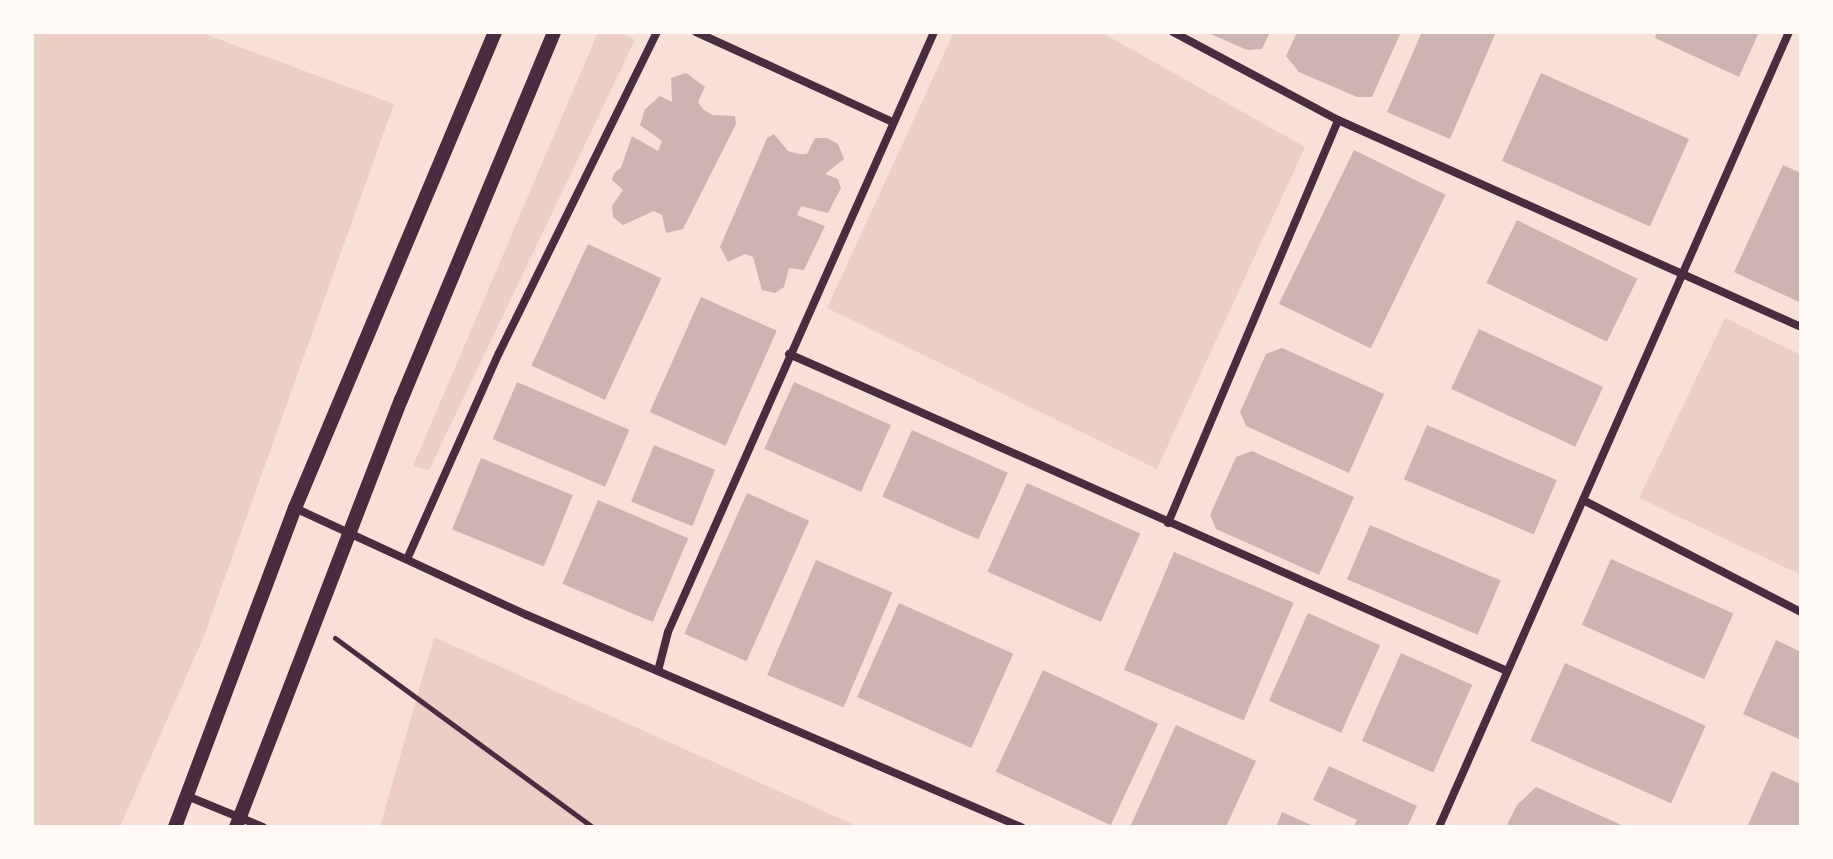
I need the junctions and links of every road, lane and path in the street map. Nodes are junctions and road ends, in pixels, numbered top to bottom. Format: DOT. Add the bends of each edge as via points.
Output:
graph roads {
  1 [pos="495,32"];
  2 [pos="554,32"];
  3 [pos="657,32"];
  4 [pos="696,32"];
  5 [pos="934,32"];
  6 [pos="1173,32"];
  7 [pos="1789,32"];
  8 [pos="1338,120"];
  9 [pos="893,122"];
  10 [pos="1682,274"];
  11 [pos="1801,327"];
  12 [pos="789,354"];
  13 [pos="1583,500"];
  14 [pos="295,508"];
  15 [pos="1168,523"];
  16 [pos="353,535"];
  17 [pos="408,557"];
  18 [pos="1801,612"];
  19 [pos="317,625"];
  20 [pos="658,671"];
  21 [pos="1507,671"];
  22 [pos="187,796"];
  23 [pos="239,821"];
  24 [pos="175,827"];
  25 [pos="263,827"];
  26 [pos="592,827"];
  27 [pos="1021,827"];
  28 [pos="1439,827"];
  1 -- 14 [label="street"];
  2 -- 16 [label="street" via="401,400"];
  3 -- 17 [label="street" via="499,353"];
  4 -- 9 [label="street"];
  5 -- 9 [label="street"];
  6 -- 8 [label="street"];
  7 -- 10 [label="street"];
  8 -- 10 [label="street"];
  8 -- 15 [label="street"];
  9 -- 12 [label="street"];
  10 -- 11 [label="street"];
  10 -- 13 [label="street"];
  12 -- 15 [label="street"];
  12 -- 20 [label="street" via="668,632"];
  13 -- 18 [label="street"];
  13 -- 21 [label="street"];
  14 -- 16 [label="street"];
  14 -- 22 [label="street"];
  15 -- 21 [label="street"];
  16 -- 17 [label="street"];
  16 -- 19 [label="street"];
  17 -- 20 [label="street"];
  19 -- 23 [label="street"];
  19 -- 26 [label="path"];
  20 -- 27 [label="street"];
  21 -- 28 [label="street"];
  22 -- 23 [label="street"];
  22 -- 24 [label="street"];
  23 -- 25 [label="street"];
}
